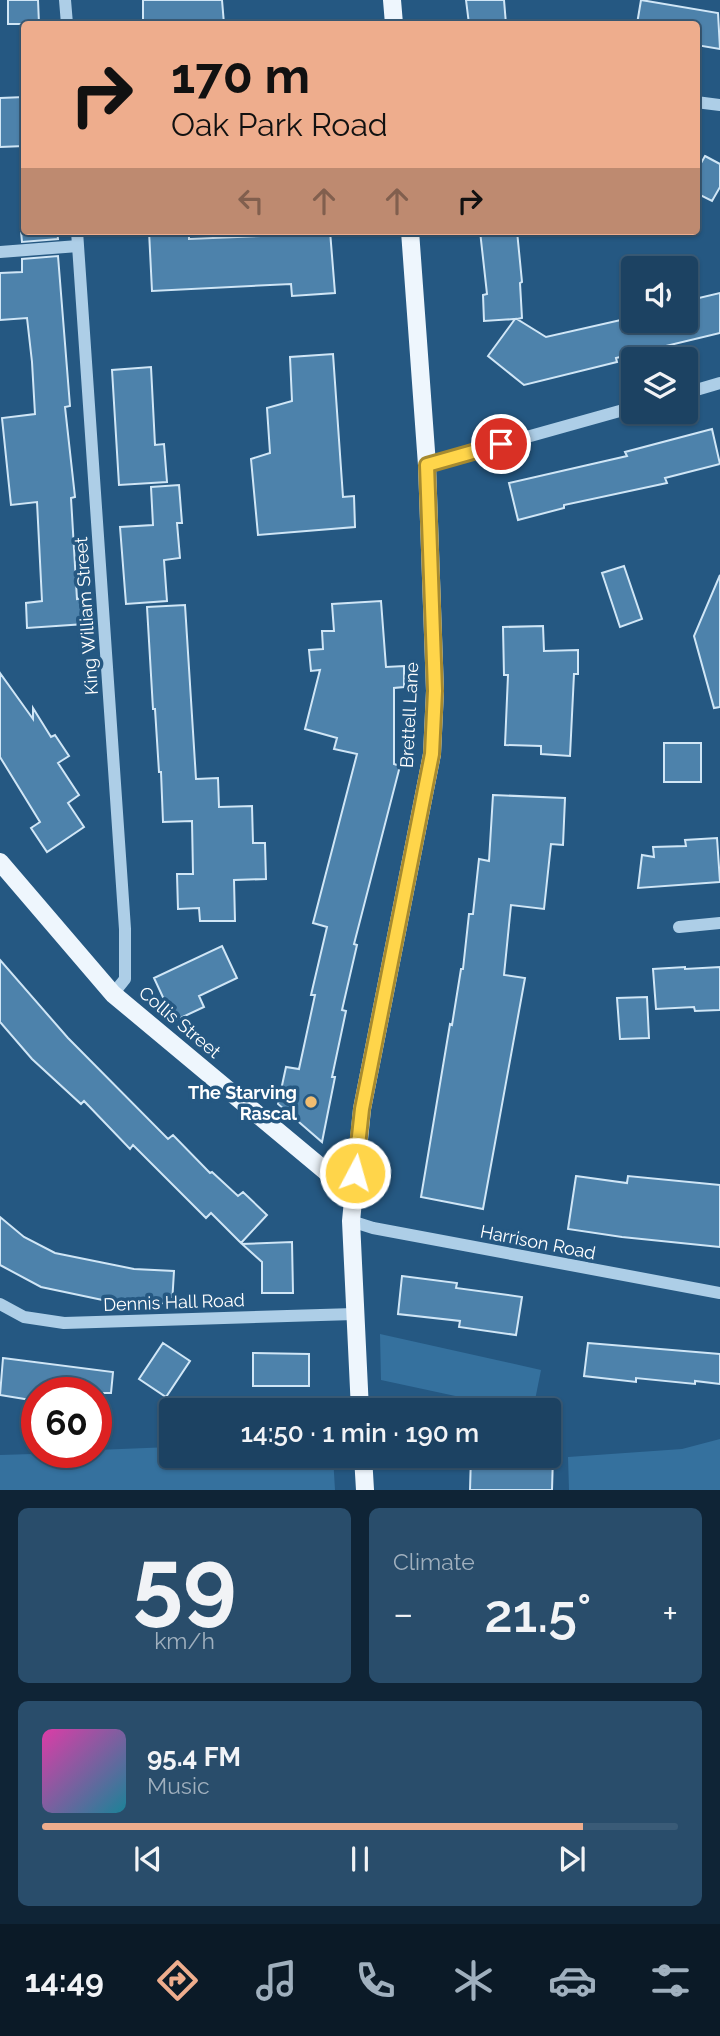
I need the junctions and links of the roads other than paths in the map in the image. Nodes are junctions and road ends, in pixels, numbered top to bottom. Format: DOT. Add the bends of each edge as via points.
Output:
graph roads {
  1 [pos="65,0"];
  2 [pos="392,0"];
  3 [pos="67,21"];
  4 [pos="394,21"];
  5 [pos="700,102"];
  6 [pos="720,105"];
  7 [pos="77,235"];
  8 [pos="410,235"];
  9 [pos="78,246"];
  10 [pos="0,252"];
  11 [pos="720,383"];
  12 [pos="698,389"];
  13 [pos="621,411"];
  14 [pos="427,465"];
  15 [pos="0,862"];
  16 [pos="720,923"];
  17 [pos="679,927"];
  18 [pos="113,994"];
  19 [pos="353,1194"];
  20 [pos="351,1221"];
  21 [pos="720,1293"];
  22 [pos="0,1304"];
  23 [pos="354,1314"];
  24 [pos="359,1398"];
  25 [pos="364,1468"];
  26 [pos="365,1490"];
  1 -- 3 [label="street"];
  2 -- 4 [label="main road"];
  5 -- 6 [label="street"];
  7 -- 9 [label="street, King William Street"];
  8 -- 14 [label="main road, Brettell Lane"];
  9 -- 10 [label="street"];
  9 -- 18 [label="street, King William Street" via="125,929 125,979"];
  11 -- 12 [label="street"];
  13 -- 14 [label="street"];
  14 -- 19 [label="main road, Brettell Lane" via="435,691 432,754 362,1109"];
  15 -- 18 [label="main road, Collis Street"];
  16 -- 17 [label="street"];
  18 -- 19 [label="main road, Collis Street"];
  19 -- 20 [label="main road, Brettell Lane"];
  20 -- 21 [label="street, Harrison Road"];
  20 -- 23 [label="main road, Brettell Lane"];
  22 -- 23 [label="street, Dennis Hall Road" via="24,1317 64,1323"];
  23 -- 24 [label="main road, Brettell Lane"];
  25 -- 26 [label="main road"];
}
